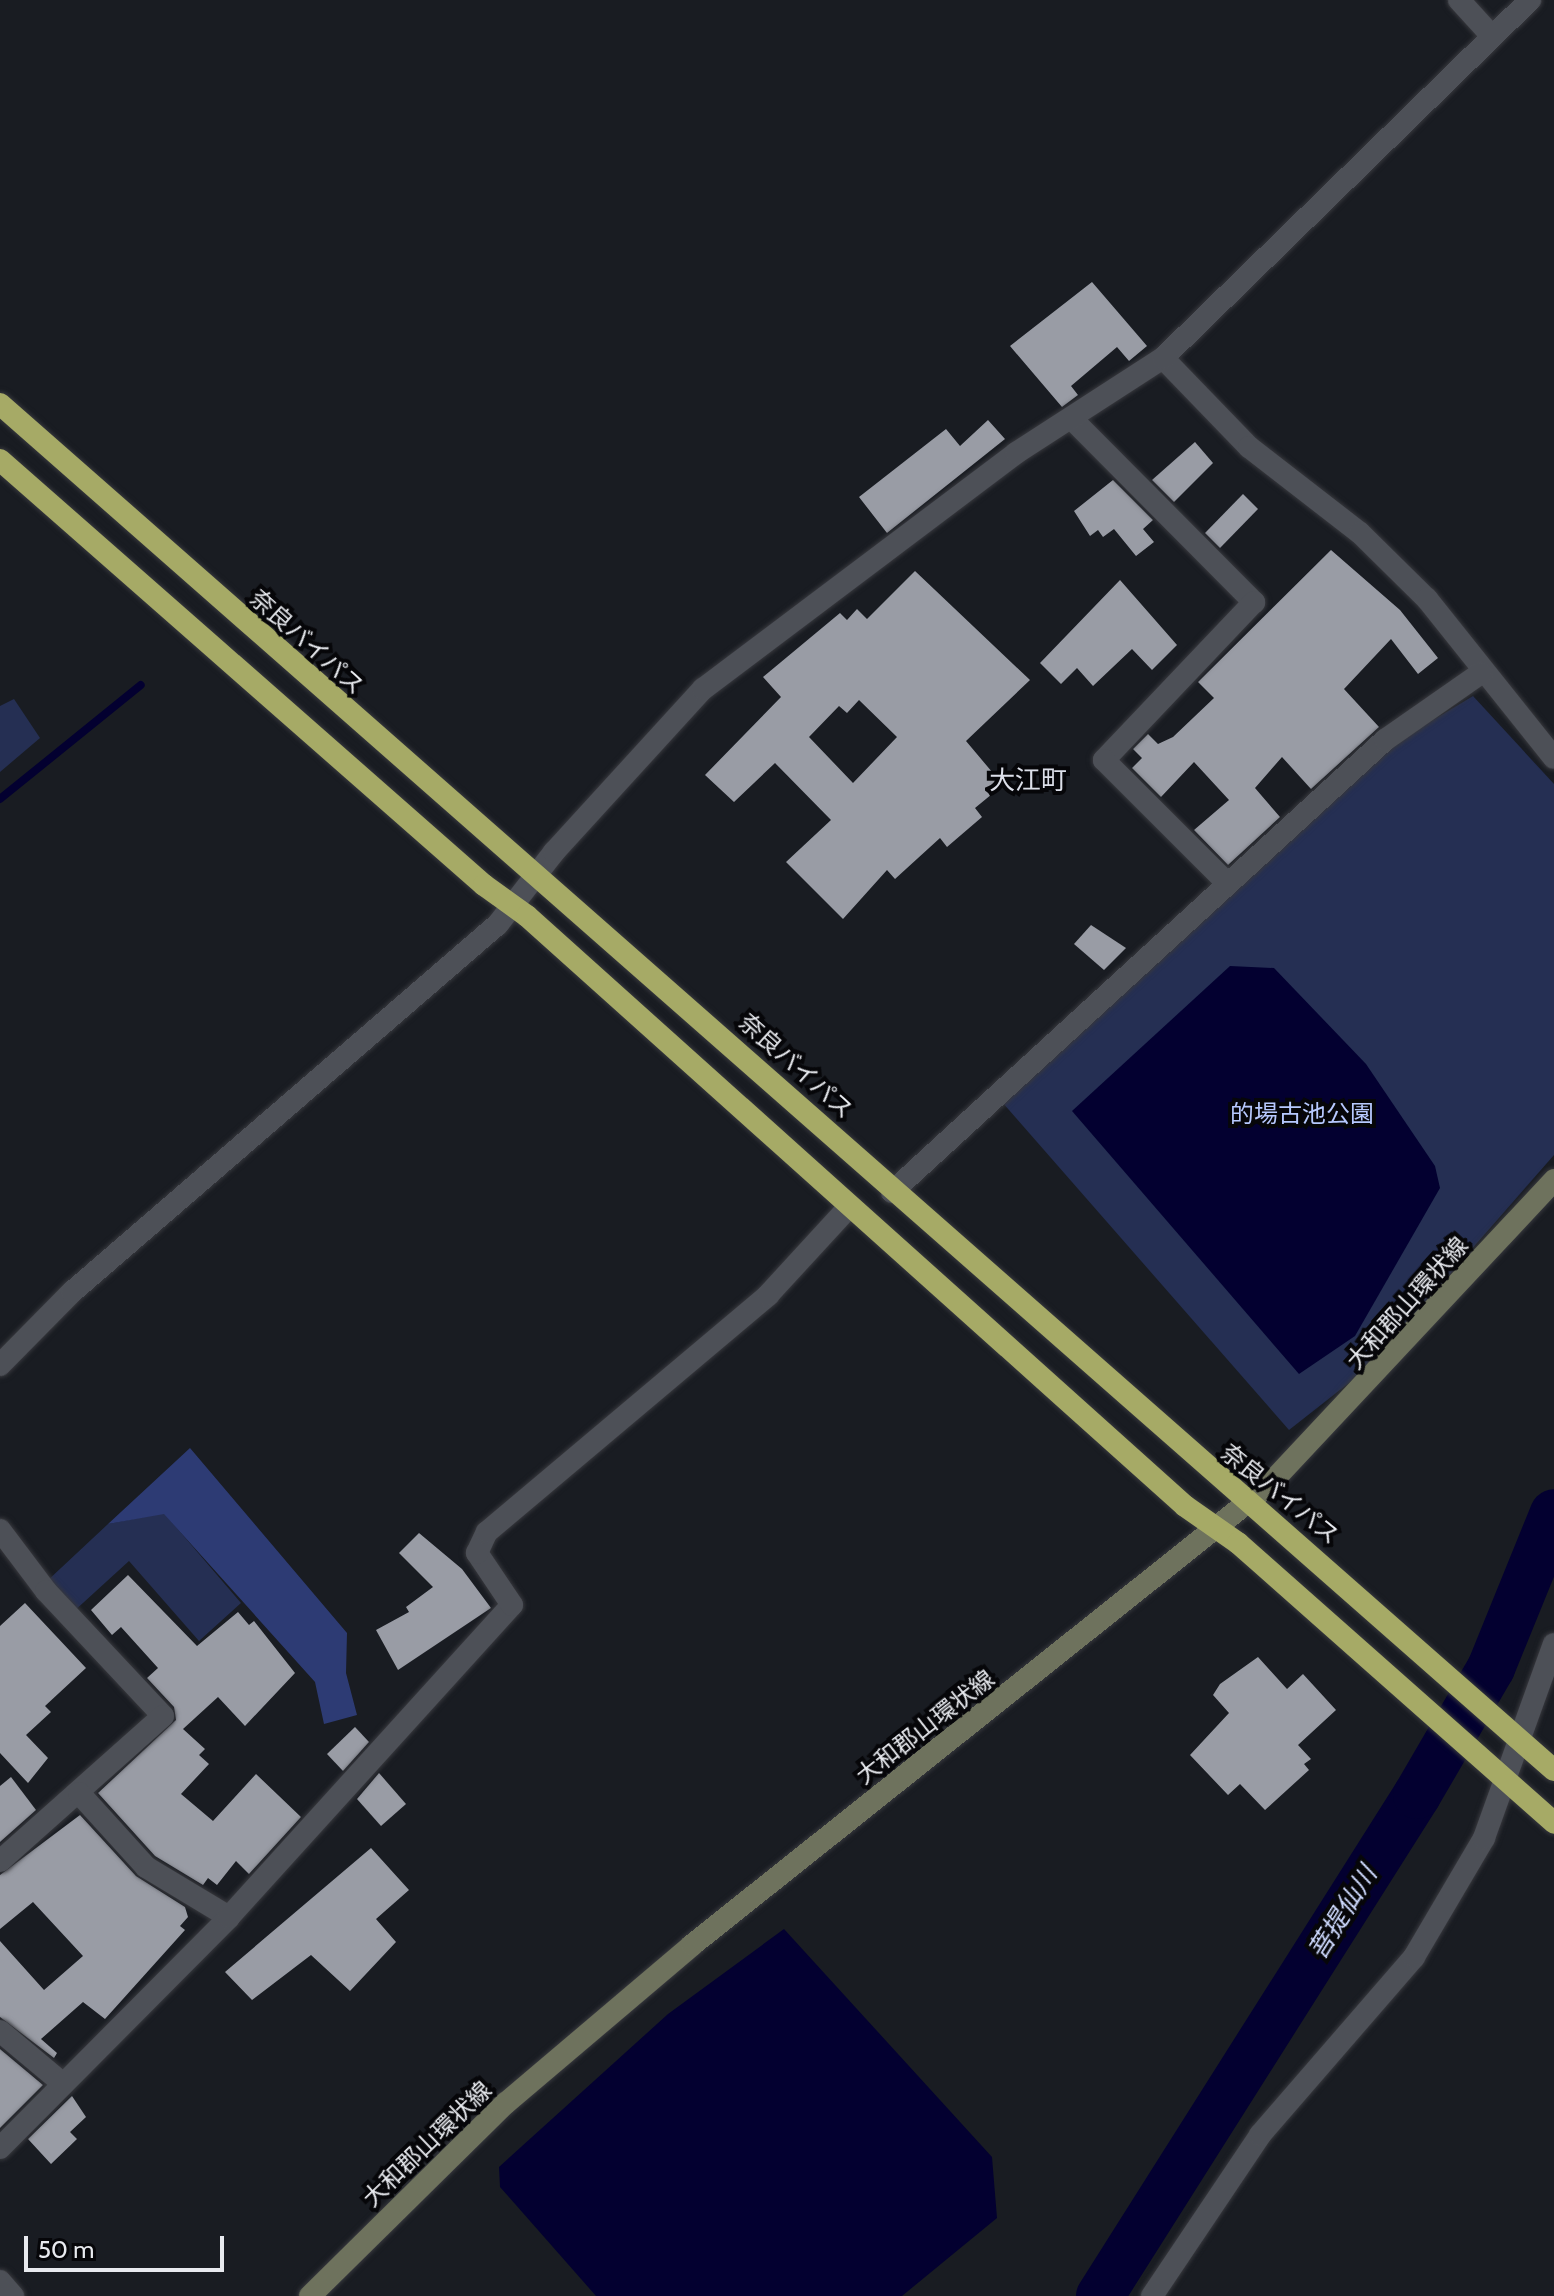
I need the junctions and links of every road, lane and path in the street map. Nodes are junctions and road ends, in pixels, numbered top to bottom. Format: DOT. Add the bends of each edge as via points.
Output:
graph roads {
  1 [pos="1459,0"];
  2 [pos="1530,0"];
  3 [pos="1491,35"];
  4 [pos="1163,358"];
  5 [pos="0,404"];
  6 [pos="1071,418"];
  7 [pos="0,460"];
  8 [pos="1481,673"];
  9 [pos="1554,758"];
  10 [pos="537,875"];
  11 [pos="1226,882"];
  12 [pos="511,907"];
  13 [pos="1554,1180"];
  14 [pos="892,1192"];
  15 [pos="848,1208"];
  16 [pos="0,1365"];
  17 [pos="1248,1502"];
  18 [pos="1218,1529"];
  19 [pos="0,1530"];
  20 [pos="1554,1644"];
  21 [pos="1512,1733"];
  22 [pos="1554,1770"];
  23 [pos="1506,1780"];
  24 [pos="79,1793"];
  25 [pos="1554,1823"];
  26 [pos="0,1861"];
  27 [pos="229,1917"];
  28 [pos="0,2031"];
  29 [pos="61,2082"];
  30 [pos="0,2148"];
  31 [pos="0,2281"];
  32 [pos="13,2296"];
  33 [pos="310,2296"];
  34 [pos="1152,2296"];
  1 -- 3 [label="street"];
  2 -- 3 [label="street"];
  3 -- 4 [label="street"];
  4 -- 6 [label="street"];
  4 -- 8 [label="street" via="1249,447 1360,533 1427,599"];
  5 -- 10 [label="highway, 奈良バイパス"];
  6 -- 10 [label="street" via="703,689"];
  6 -- 11 [label="street" via="1254,602 1104,760"];
  7 -- 12 [label="highway"];
  8 -- 9 [label="street"];
  8 -- 11 [label="street" via="1385,740"];
  10 -- 12 [label="street"];
  10 -- 14 [label="highway, 奈良バイパス" via="804,1106"];
  11 -- 14 [label="street"];
  12 -- 15 [label="highway"];
  12 -- 16 [label="street" via="405,1008 72,1292"];
  13 -- 17 [label="main road, 大和郡山環状線" via="1378,1376"];
  14 -- 17 [label="highway, 奈良バイパス"];
  15 -- 18 [label="highway"];
  15 -- 27 [label="street" via="768,1295 487,1532 477,1553 512,1605"];
  17 -- 18 [label="main road, 大和郡山環状線"];
  17 -- 21 [label="highway, 奈良バイパス"];
  18 -- 23 [label="highway"];
  18 -- 33 [label="main road, 大和郡山環状線" via="669,1964 506,2103"];
  19 -- 24 [label="street" via="46,1591 163,1716"];
  20 -- 21 [label="street"];
  21 -- 22 [label="highway, 奈良バイパス"];
  21 -- 23 [label="street"];
  23 -- 25 [label="highway"];
  23 -- 34 [label="street" via="1484,1838 1414,1957 1260,2135"];
  24 -- 26 [label="street"];
  24 -- 27 [label="street" via="146,1867"];
  27 -- 29 [label="street"];
  28 -- 29 [label="street"];
  29 -- 30 [label="street"];
  31 -- 32 [label="street"];
}
